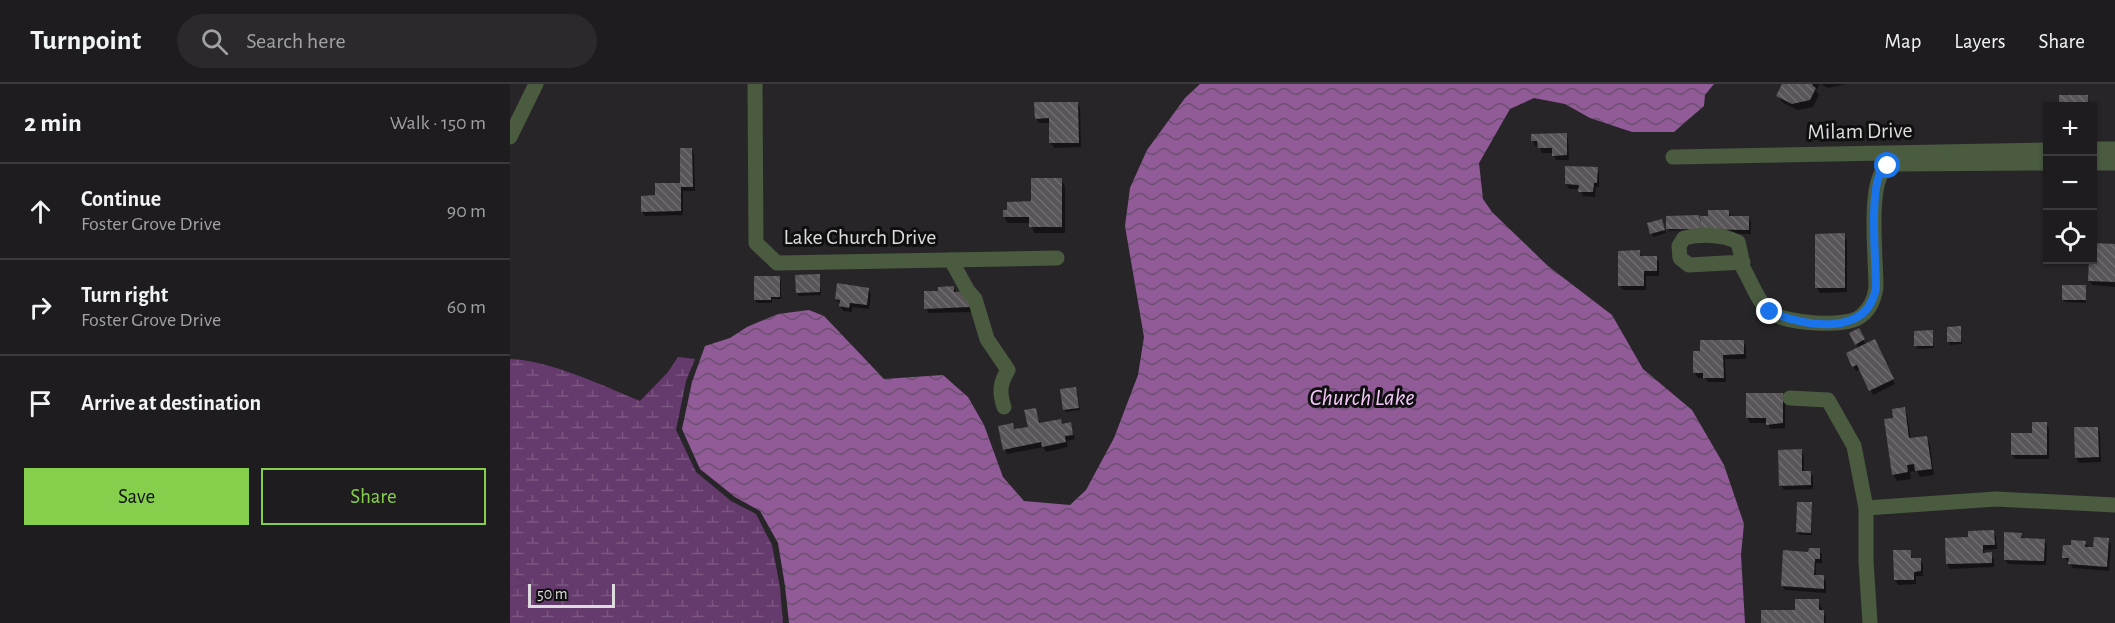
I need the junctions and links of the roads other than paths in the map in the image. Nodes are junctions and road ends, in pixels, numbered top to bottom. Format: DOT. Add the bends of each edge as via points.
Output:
graph roads {
  1 [pos="536,84"];
  2 [pos="755,84"];
  3 [pos="510,137"];
  4 [pos="2097,149"];
  5 [pos="2115,149"];
  6 [pos="2043,150"];
  7 [pos="1673,157"];
  8 [pos="2043,163"];
  9 [pos="2097,163"];
  10 [pos="2115,163"];
  11 [pos="1742,257"];
  12 [pos="1057,258"];
  13 [pos="951,260"];
  14 [pos="1790,398"];
  15 [pos="1004,407"];
  16 [pos="2115,505"];
  17 [pos="1866,508"];
  18 [pos="1870,623"];
  1 -- 3 [label="street"];
  2 -- 13 [label="street, Lake Church Drive" via="756,243 777,262"];
  4 -- 5 [label="street"];
  6 -- 7 [label="street, Milam Drive"];
  8 -- 11 [label="street" via="1888,166 1881,172 1875,205 1874,299 1859,318 1811,324 1770,312"];
  9 -- 10 [label="street"];
  12 -- 13 [label="street, Lake Church Drive"];
  13 -- 15 [label="street" via="975,299 987,339 1008,370 1000,388"];
  14 -- 17 [label="street" via="1828,400 1854,446"];
  16 -- 17 [label="street" via="1996,499"];
  17 -- 18 [label="street"];
}
